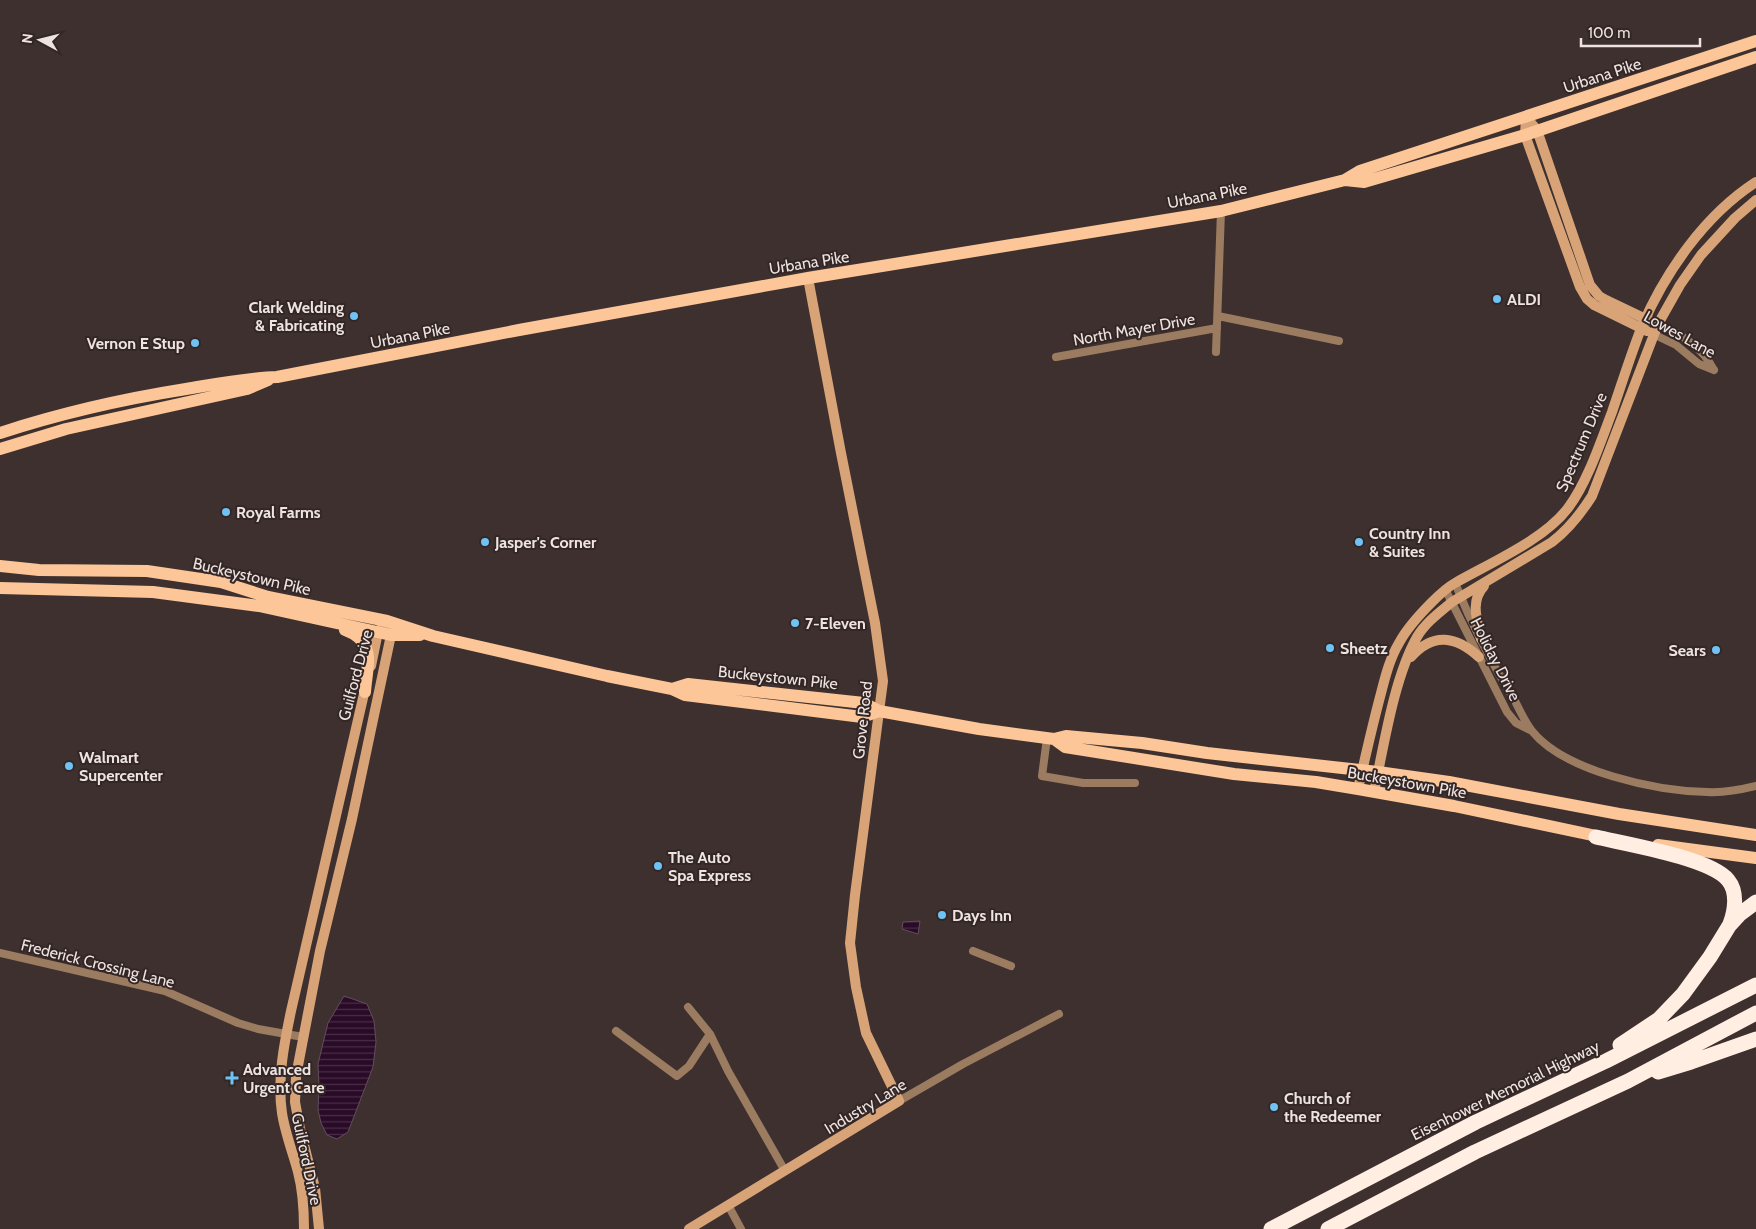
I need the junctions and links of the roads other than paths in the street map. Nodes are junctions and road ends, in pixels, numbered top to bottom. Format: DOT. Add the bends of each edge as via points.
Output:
graph roads {
  1 [pos="1756,41"];
  2 [pos="1756,57"];
  3 [pos="1526,117"];
  4 [pos="1537,130"];
  5 [pos="1525,135"];
  6 [pos="1346,180"];
  7 [pos="1756,182"];
  8 [pos="1756,200"];
  9 [pos="1221,211"];
  10 [pos="808,278"];
  11 [pos="1218,316"];
  12 [pos="1646,318"];
  13 [pos="1217,328"];
  14 [pos="1641,329"];
  15 [pos="1656,329"];
  16 [pos="1339,341"];
  17 [pos="1216,352"];
  18 [pos="1056,357"];
  19 [pos="277,377"];
  20 [pos="0,433"];
  21 [pos="0,449"];
  22 [pos="0,566"];
  23 [pos="1486,582"];
  24 [pos="1455,583"];
  25 [pos="0,588"];
  26 [pos="1445,589"];
  27 [pos="1457,600"];
  28 [pos="317,619"];
  29 [pos="387,621"];
  30 [pos="378,632"];
  31 [pos="392,635"];
  32 [pos="433,636"];
  33 [pos="1481,639"];
  34 [pos="1479,657"];
  35 [pos="1406,661"];
  36 [pos="365,692"];
  37 [pos="879,711"];
  38 [pos="1532,731"];
  39 [pos="1050,738"];
  40 [pos="1362,770"];
  41 [pos="1378,772"];
  42 [pos="1135,783"];
  43 [pos="1756,786"];
  44 [pos="1358,789"];
  45 [pos="1374,792"];
  46 [pos="1756,835"];
  47 [pos="1596,837"];
  48 [pos="1756,858"];
  49 [pos="1756,902"];
  50 [pos="1729,926"];
  51 [pos="973,951"];
  52 [pos="0,953"];
  53 [pos="1011,966"];
  54 [pos="1756,985"];
  55 [pos="688,1007"];
  56 [pos="1756,1013"];
  57 [pos="1059,1014"];
  58 [pos="616,1031"];
  59 [pos="710,1034"];
  60 [pos="286,1035"];
  61 [pos="303,1037"];
  62 [pos="1756,1040"];
  63 [pos="1606,1061"];
  64 [pos="1628,1080"];
  65 [pos="899,1101"];
  66 [pos="785,1171"];
  67 [pos="728,1205"];
  68 [pos="304,1229"];
  69 [pos="319,1229"];
  70 [pos="689,1229"];
  71 [pos="741,1229"];
  72 [pos="1271,1229"];
  73 [pos="1328,1229"];
  1 -- 3 [label="main road, Urbana Pike"];
  2 -- 4 [label="main road, Urbana Pike"];
  3 -- 4 [label="main road, Lowes Lane"];
  3 -- 5 [label="main road, Lowes Lane"];
  3 -- 6 [label="main road, Urbana Pike" via="1360,171"];
  4 -- 5 [label="main road, Urbana Pike"];
  4 -- 12 [label="main road, Lowes Lane" via="1590,285 1599,296"];
  5 -- 6 [label="main road, Urbana Pike" via="1364,182"];
  5 -- 14 [label="main road, Lowes Lane" via="1587,299"];
  6 -- 9 [label="main road, Urbana Pike"];
  7 -- 12 [label="main road, Spectrum Drive" via="1731,201 1687,249 1665,281"];
  8 -- 15 [label="main road, Spectrum Drive" via="1700,255"];
  9 -- 10 [label="main road, Urbana Pike"];
  9 -- 11 [label="street"];
  10 -- 19 [label="main road, Urbana Pike"];
  10 -- 37 [label="main road, Grove Road" via="876,629 883,681"];
  11 -- 13 [label="street"];
  11 -- 16 [label="street"];
  12 -- 14 [label="main road, Spectrum Drive"];
  12 -- 15 [label="main road, Lowes Lane"];
  13 -- 17 [label="street"];
  13 -- 18 [label="street, North Mayer Drive"];
  14 -- 15 [label="main road, Lowes Lane"];
  14 -- 24 [label="main road, Spectrum Drive" via="1602,440 1568,509 1526,543"];
  15 -- 15 [label="street, Lowes Lane" via="1699,364 1714,370 1709,359 1692,343 1676,332"];
  15 -- 23 [label="main road, Spectrum Drive" via="1592,496 1577,519 1552,542"];
  19 -- 20 [label="main road, Urbana Pike" via="251,378 140,396"];
  19 -- 21 [label="main road, Urbana Pike" via="247,390 66,429"];
  22 -- 29 [label="main road, Buckeystown Pike" via="39,570 146,571 220,582 268,597"];
  23 -- 27 [label="main road, Spectrum Drive"];
  23 -- 33 [label="main road" via="1475,598"];
  24 -- 26 [label="main road, Spectrum Drive"];
  24 -- 27 [label="street, Holiday Drive"];
  25 -- 28 [label="main road, Buckeystown Pike" via="153,592 259,606"];
  26 -- 27 [label="street, Holiday Drive"];
  26 -- 40 [label="main road, Spectrum Drive" via="1399,642 1389,664"];
  27 -- 33 [label="street, Holiday Drive"];
  27 -- 34 [label="street, Holiday Drive"];
  27 -- 35 [label="main road, Spectrum Drive" via="1437,614 1418,636"];
  28 -- 30 [label="main road, Buckeystown Pike"];
  28 -- 36 [label="main road" via="361,637 368,661"];
  29 -- 30 [label="main road, Guilford Drive"];
  29 -- 31 [label="main road, Guilford Drive"];
  29 -- 32 [label="main road, Buckeystown Pike"];
  30 -- 31 [label="main road, Buckeystown Pike"];
  30 -- 36 [label="main road, Guilford Drive"];
  31 -- 32 [label="main road, Buckeystown Pike"];
  31 -- 61 [label="main road, Guilford Drive"];
  32 -- 37 [label="main road, Buckeystown Pike" via="672,689 688,684 864,703"];
  33 -- 38 [label="street, Holiday Drive"];
  34 -- 35 [label="main road" via="1462,644 1439,639 1417,650"];
  34 -- 38 [label="street, Holiday Drive" via="1508,712 1516,723"];
  35 -- 41 [label="main road, Spectrum Drive"];
  36 -- 60 [label="main road, Guilford Drive"];
  37 -- 39 [label="main road, Buckeystown Pike"];
  37 -- 65 [label="main road, Grove Road" via="850,943 866,1033"];
  38 -- 43 [label="street, Holiday Drive" via="1547,745 1572,760 1630,781 1709,792"];
  39 -- 40 [label="main road, Buckeystown Pike" via="1066,736 1142,743"];
  39 -- 42 [label="street" via="1042,776 1083,783"];
  39 -- 44 [label="main road, Buckeystown Pike" via="1065,746 1234,774"];
  40 -- 41 [label="main road, Buckeystown Pike"];
  40 -- 44 [label="main road, Spectrum Drive"];
  41 -- 45 [label="main road, Spectrum Drive"];
  41 -- 46 [label="main road, Buckeystown Pike"];
  44 -- 45 [label="main road, Buckeystown Pike"];
  45 -- 47 [label="main road, Buckeystown Pike"];
  47 -- 48 [label="main road, Buckeystown Pike"];
  47 -- 50 [label="highway" via="1697,861 1719,872 1733,891 1734,905"];
  49 -- 50 [label="highway"];
  50 -- 63 [label="highway" via="1683,994"];
  51 -- 53 [label="street"];
  52 -- 60 [label="street, Frederick Crossing Lane" via="165,991 238,1023"];
  54 -- 63 [label="highway, Eisenhower Memorial Highway"];
  55 -- 59 [label="street"];
  56 -- 64 [label="highway"];
  57 -- 65 [label="street, Industry Lane"];
  58 -- 59 [label="street" via="677,1076 689,1066"];
  59 -- 66 [label="street"];
  60 -- 61 [label="street, Frederick Crossing Lane"];
  60 -- 68 [label="main road, Guilford Drive" via="281,1105 303,1200"];
  61 -- 69 [label="main road, Guilford Drive" via="294,1090 315,1188"];
  62 -- 64 [label="highway"];
  63 -- 72 [label="highway, Eisenhower Memorial Highway" via="1476,1122"];
  64 -- 73 [label="highway" via="1475,1152"];
  65 -- 66 [label="main road, Industry Lane"];
  66 -- 67 [label="main road, Industry Lane"];
  67 -- 70 [label="main road, Industry Lane"];
  67 -- 71 [label="street"];
}
